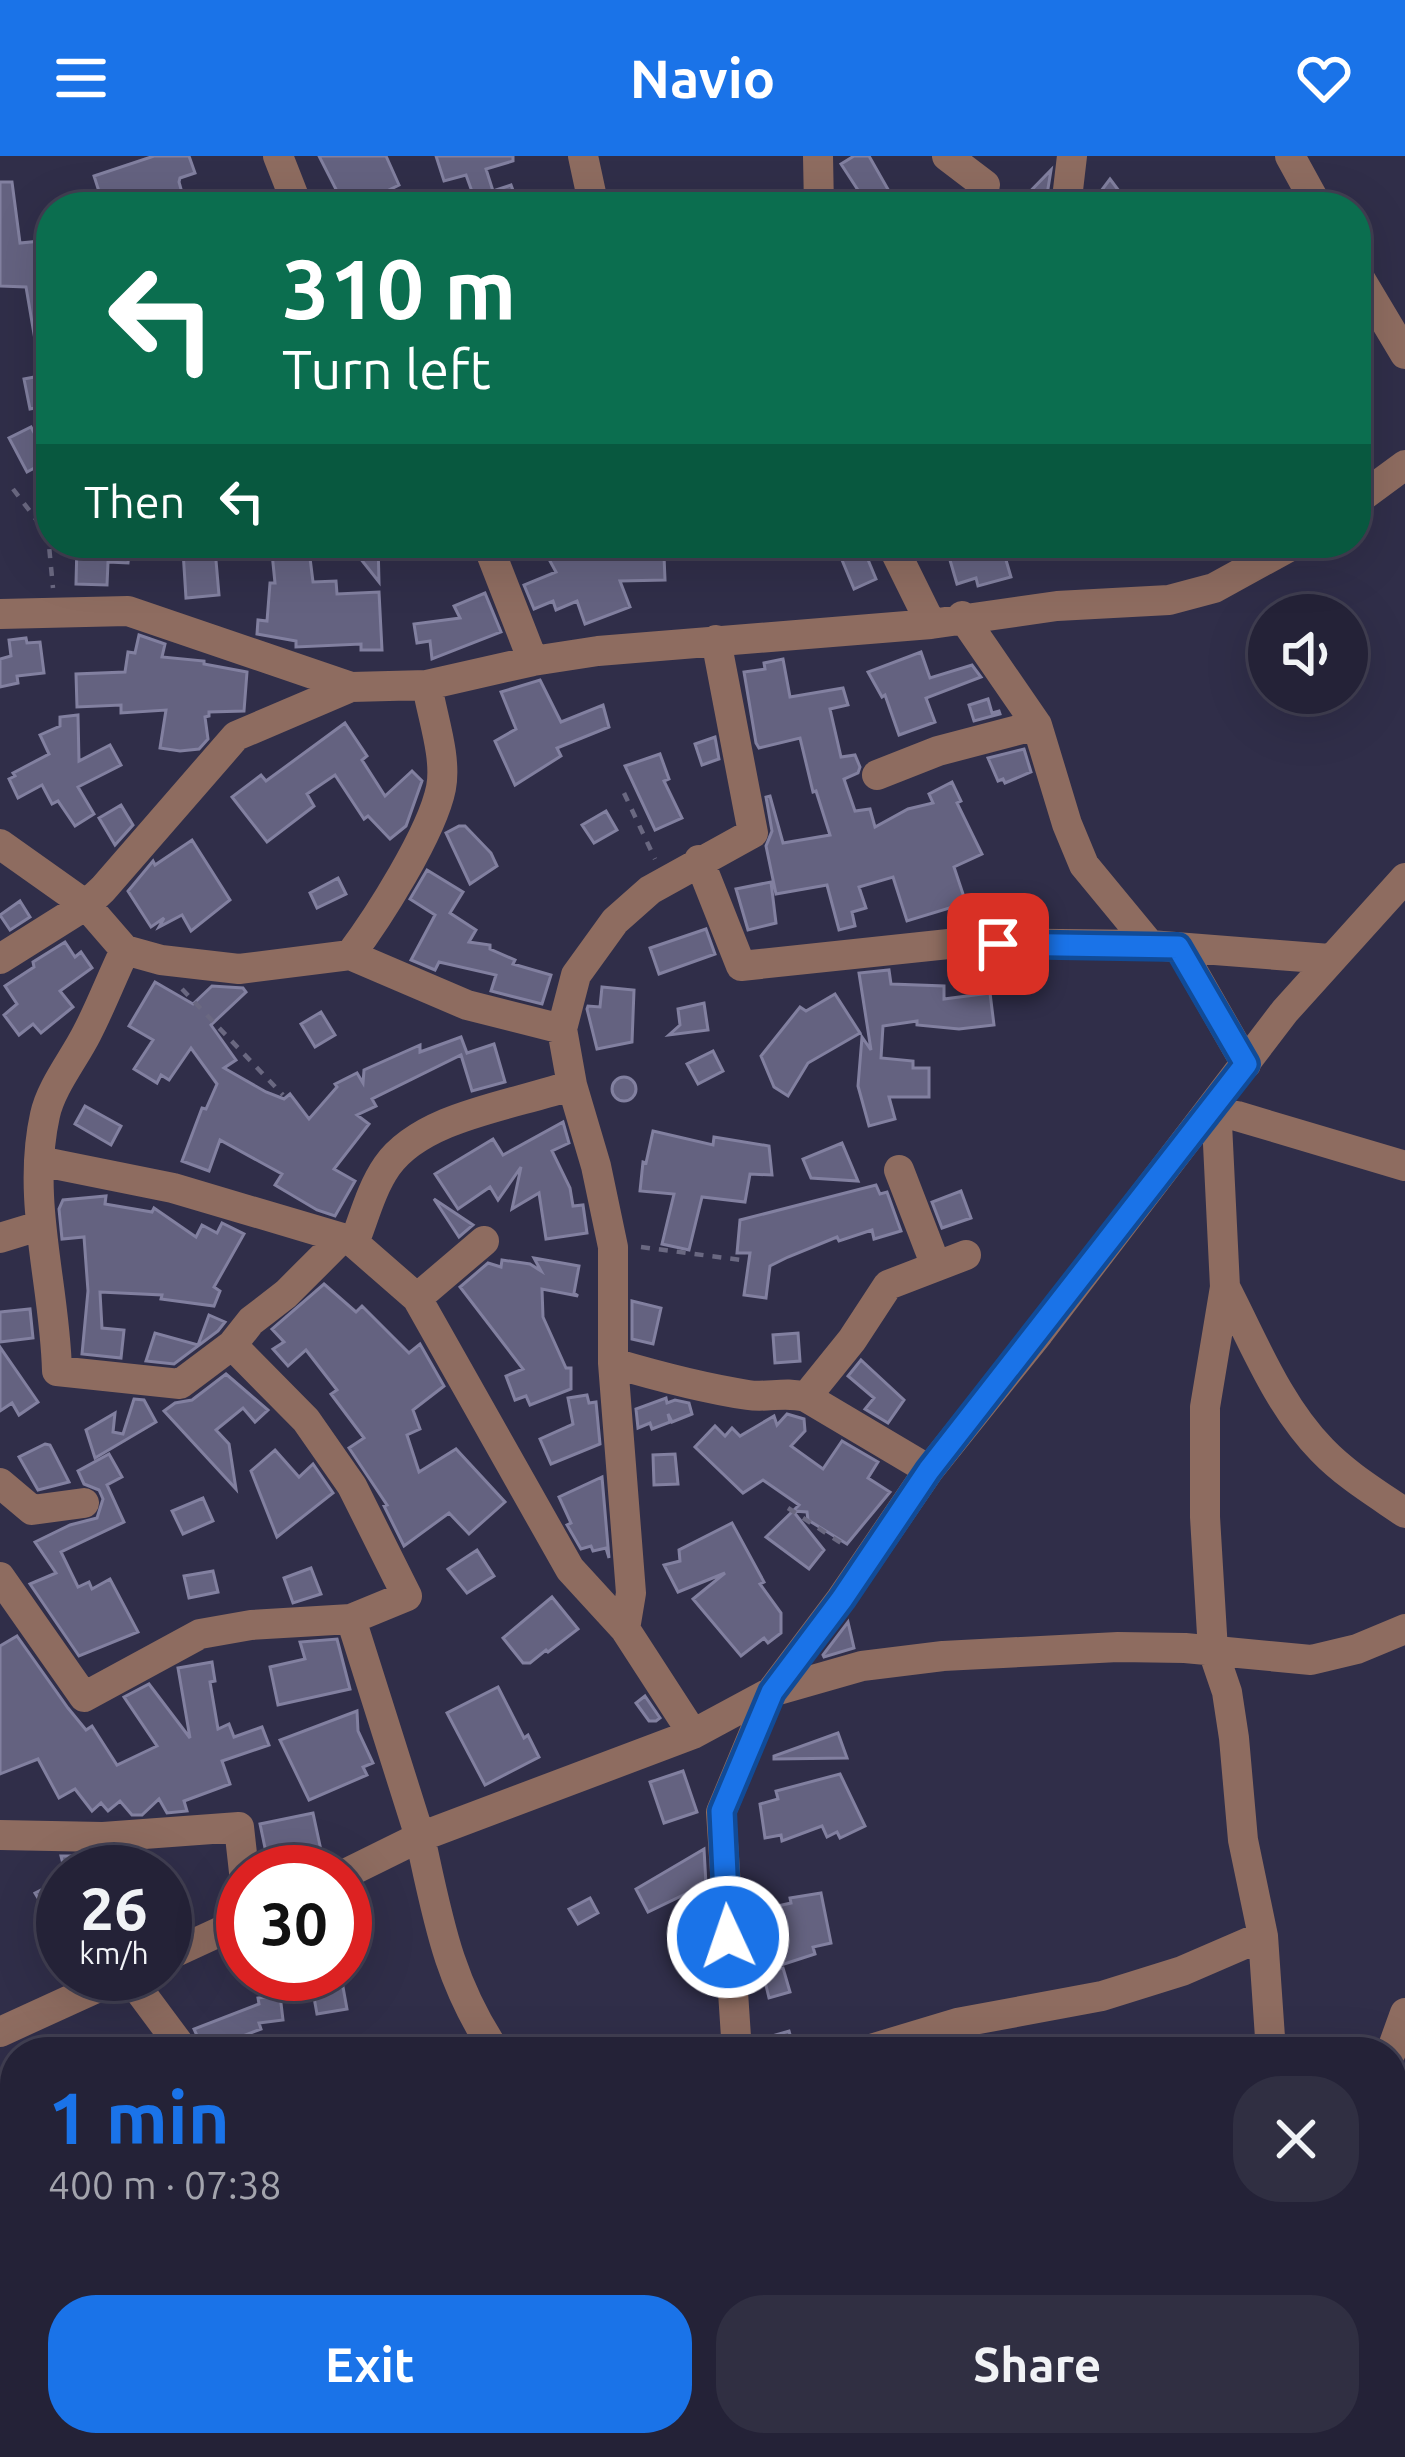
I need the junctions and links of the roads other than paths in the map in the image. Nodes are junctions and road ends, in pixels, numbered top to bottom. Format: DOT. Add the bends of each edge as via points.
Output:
graph roads {
  1 [pos="278,156"];
  2 [pos="583,156"];
  3 [pos="818,156"];
  4 [pos="947,156"];
  5 [pos="1072,156"];
  6 [pos="1290,156"];
  7 [pos="985,184"];
  8 [pos="292,192"];
  9 [pos="591,192"];
  10 [pos="819,192"];
  11 [pos="1068,192"];
  12 [pos="1310,192"];
  13 [pos="1371,297"];
  14 [pos="1405,354"];
  15 [pos="1405,465"];
  16 [pos="1371,490"];
  17 [pos="493,558"];
  18 [pos="898,558"];
  19 [pos="1269,558"];
  20 [pos="0,614"];
  21 [pos="962,616"];
  22 [pos="931,624"];
  23 [pos="716,640"];
  24 [pos="533,661"];
  25 [pos="427,685"];
  26 [pos="351,687"];
  27 [pos="1037,725"];
  28 [pos="877,776"];
  29 [pos="0,844"];
  30 [pos="699,860"];
  31 [pos="1405,878"];
  32 [pos="86,904"];
  33 [pos="1164,946"];
  34 [pos="125,950"];
  35 [pos="350,955"];
  36 [pos="0,959"];
  37 [pos="1330,959"];
  38 [pos="562,1029"];
  39 [pos="1246,1064"];
  40 [pos="572,1085"];
  41 [pos="1216,1108"];
  42 [pos="39,1161"];
  43 [pos="1405,1166"];
  44 [pos="899,1171"];
  45 [pos="39,1226"];
  46 [pos="0,1238"];
  47 [pos="348,1241"];
  48 [pos="484,1241"];
  49 [pos="966,1255"];
  50 [pos="936,1266"];
  51 [pos="1225,1287"];
  52 [pos="417,1298"];
  53 [pos="232,1345"];
  54 [pos="613,1363"];
  55 [pos="806,1397"];
  56 [pos="929,1470"];
  57 [pos="0,1483"];
  58 [pos="84,1503"];
  59 [pos="1405,1513"];
  60 [pos="0,1576"];
  61 [pos="351,1618"];
  62 [pos="626,1629"];
  63 [pos="1405,1629"];
  64 [pos="1214,1651"];
  65 [pos="772,1692"];
  66 [pos="693,1734"];
  67 [pos="0,1835"];
  68 [pos="420,1837"];
  69 [pos="241,1845"];
  70 [pos="372,1861"];
  71 [pos="1262,1936"];
  72 [pos="0,2032"];
  73 [pos="174,2037"];
  74 [pos="488,2037"];
  75 [pos="736,2037"];
  76 [pos="911,2037"];
  77 [pos="1270,2037"];
  1 -- 8 [label="street"];
  2 -- 9 [label="street"];
  3 -- 10 [label="street"];
  4 -- 7 [label="street"];
  5 -- 11 [label="street"];
  6 -- 12 [label="street"];
  13 -- 14 [label="street"];
  15 -- 16 [label="street"];
  17 -- 24 [label="street"];
  18 -- 22 [label="street"];
  19 -- 21 [label="street" via="1214,588 1169,600"];
  20 -- 26 [label="street" via="128,611"];
  21 -- 22 [label="street"];
  21 -- 27 [label="street"];
  22 -- 23 [label="street"];
  23 -- 24 [label="street"];
  23 -- 30 [label="street" via="753,832"];
  24 -- 25 [label="street"];
  25 -- 26 [label="street"];
  25 -- 35 [label="street" via="441,790 403,873"];
  26 -- 32 [label="street" via="236,736"];
  27 -- 28 [label="street"];
  27 -- 33 [label="street" via="1084,865 1116,909"];
  29 -- 32 [label="street"];
  30 -- 33 [label="street" via="741,966 958,944"];
  30 -- 38 [label="street" via="615,921 576,975"];
  31 -- 37 [label="street"];
  32 -- 34 [label="street"];
  32 -- 36 [label="street"];
  33 -- 37 [label="street"];
  33 -- 39 [label="street"];
  34 -- 35 [label="street" via="239,969"];
  34 -- 42 [label="street" via="45,1110"];
  35 -- 38 [label="street" via="467,1005"];
  37 -- 39 [label="street"];
  38 -- 40 [label="street"];
  39 -- 41 [label="street"];
  40 -- 47 [label="street" via="426,1134 390,1161"];
  40 -- 54 [label="street" via="612,1243"];
  41 -- 43 [label="street"];
  41 -- 51 [label="street"];
  41 -- 56 [label="street"];
  42 -- 45 [label="street"];
  42 -- 47 [label="street" via="173,1188"];
  44 -- 50 [label="street"];
  45 -- 46 [label="street"];
  45 -- 53 [label="street" via="57,1370 180,1384"];
  47 -- 52 [label="street"];
  47 -- 53 [label="street"];
  48 -- 52 [label="street"];
  49 -- 50 [label="street"];
  50 -- 55 [label="street" via="888,1285"];
  51 -- 59 [label="street" via="1303,1427 1346,1472"];
  51 -- 64 [label="street" via="1205,1407"];
  52 -- 62 [label="street" via="569,1569"];
  53 -- 61 [label="street" via="306,1420 352,1486 407,1596"];
  54 -- 55 [label="street" via="755,1396"];
  54 -- 62 [label="street" via="631,1593"];
  55 -- 56 [label="street"];
  56 -- 65 [label="street"];
  57 -- 58 [label="street" via="32,1510"];
  60 -- 61 [label="street" via="84,1697 200,1634"];
  61 -- 68 [label="street"];
  62 -- 66 [label="street"];
  63 -- 64 [label="street" via="1311,1660"];
  64 -- 65 [label="street" via="943,1656 862,1666"];
  64 -- 71 [label="street" via="1227,1692"];
  65 -- 66 [label="street"];
  65 -- 75 [label="street" via="722,1811"];
  66 -- 68 [label="street"];
  67 -- 69 [label="street" via="103,1838 239,1827"];
  68 -- 70 [label="street"];
  68 -- 74 [label="street" via="446,1957"];
  71 -- 76 [label="street" via="1102,1996"];
  71 -- 77 [label="street"];
  72 -- 73 [label="street" via="127,1974"];
}
